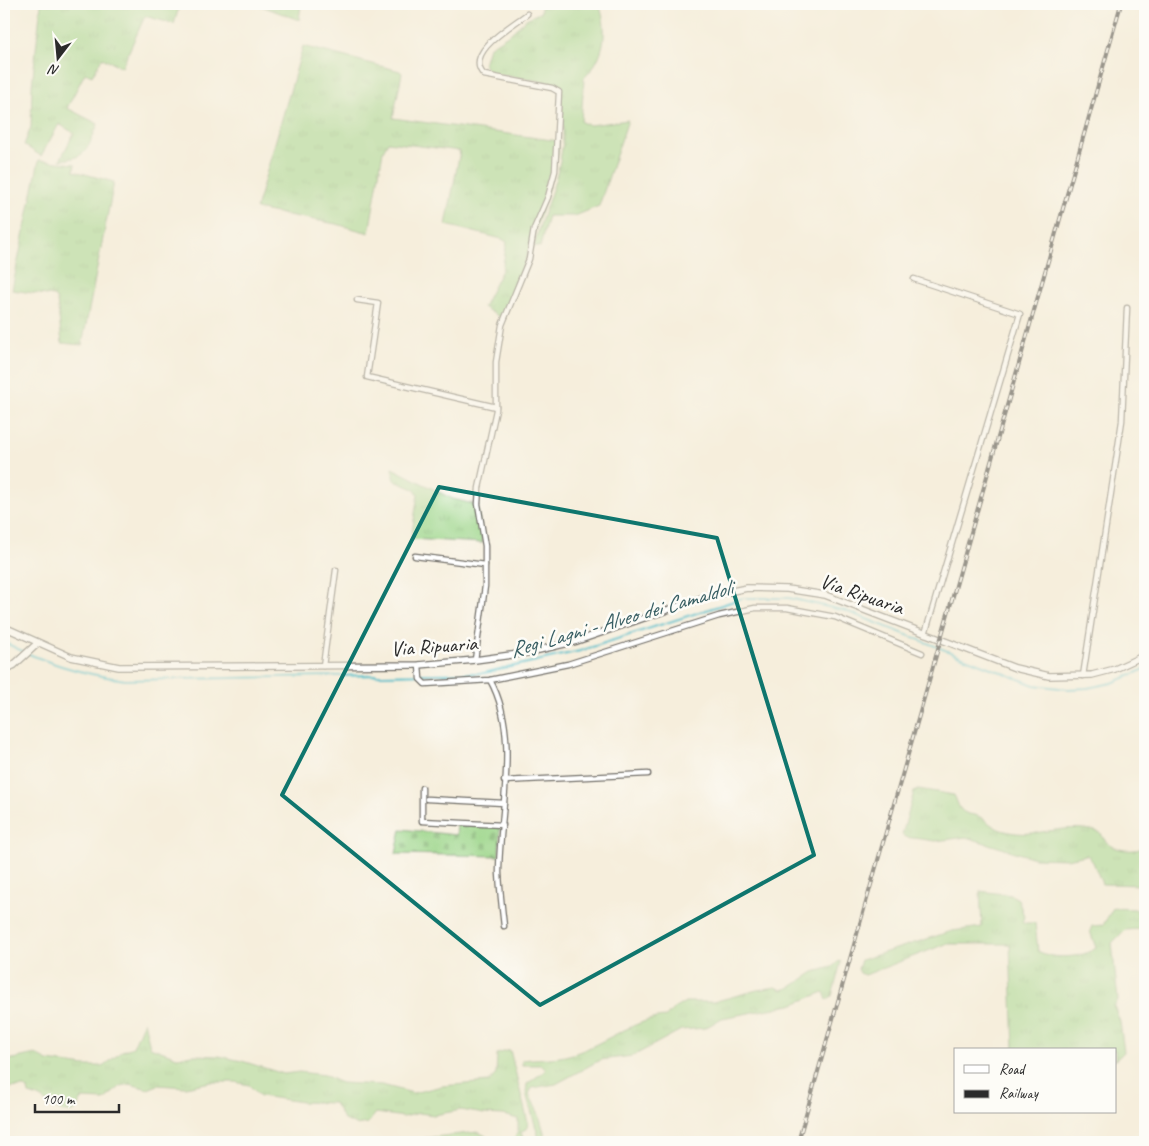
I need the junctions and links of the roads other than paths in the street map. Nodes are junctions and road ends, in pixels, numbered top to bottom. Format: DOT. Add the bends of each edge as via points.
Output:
graph roads {
  1 [pos="527,14"];
  2 [pos="914,279"];
  3 [pos="357,300"];
  4 [pos="1127,308"];
  5 [pos="496,407"];
  6 [pos="415,556"];
  7 [pos="485,565"];
  8 [pos="336,570"];
  9 [pos="4,626"];
  10 [pos="925,634"];
  11 [pos="35,645"];
  12 [pos="922,653"];
  13 [pos="1145,655"];
  14 [pos="475,660"];
  15 [pos="323,666"];
  16 [pos="420,668"];
  17 [pos="4,670"];
  18 [pos="1083,676"];
  19 [pos="490,680"];
  20 [pos="648,774"];
  21 [pos="504,781"];
  22 [pos="422,788"];
  23 [pos="427,799"];
  24 [pos="504,803"];
  25 [pos="503,825"];
  26 [pos="504,926"];
  1 -- 5 [label="street" via="486,46 478,62 484,75 559,92 555,171 534,229 529,260 502,325 496,362"];
  2 -- 10 [label="street" via="1020,314"];
  3 -- 5 [label="street" via="378,304 367,377"];
  4 -- 18 [label="street" via="1122,421"];
  5 -- 7 [label="street" via="479,488"];
  6 -- 7 [label="street"];
  7 -- 14 [label="street"];
  8 -- 15 [label="street"];
  9 -- 11 [label="street, Via Ripuaria"];
  10 -- 14 [label="street, Via Ripuaria" via="825,595 787,589 747,588 708,596 578,641"];
  10 -- 18 [label="street, Via Ripuaria" via="1035,674 1068,678"];
  11 -- 15 [label="street, Via Ripuaria" via="119,668"];
  11 -- 17 [label="main road"];
  12 -- 19 [label="street" via="835,618 787,608 755,608 719,616 568,664"];
  13 -- 18 [label="street, Via Ripuaria" via="1115,669"];
  14 -- 16 [label="street, Via Ripuaria"];
  15 -- 16 [label="street, Via Ripuaria"];
  16 -- 19 [label="street" via="420,679 429,685"];
  19 -- 21 [label="street" via="504,719"];
  20 -- 21 [label="street"];
  21 -- 24 [label="street"];
  22 -- 25 [label="street" via="422,820"];
  23 -- 24 [label="street"];
  24 -- 25 [label="street"];
  25 -- 26 [label="street" via="499,874"];
}
